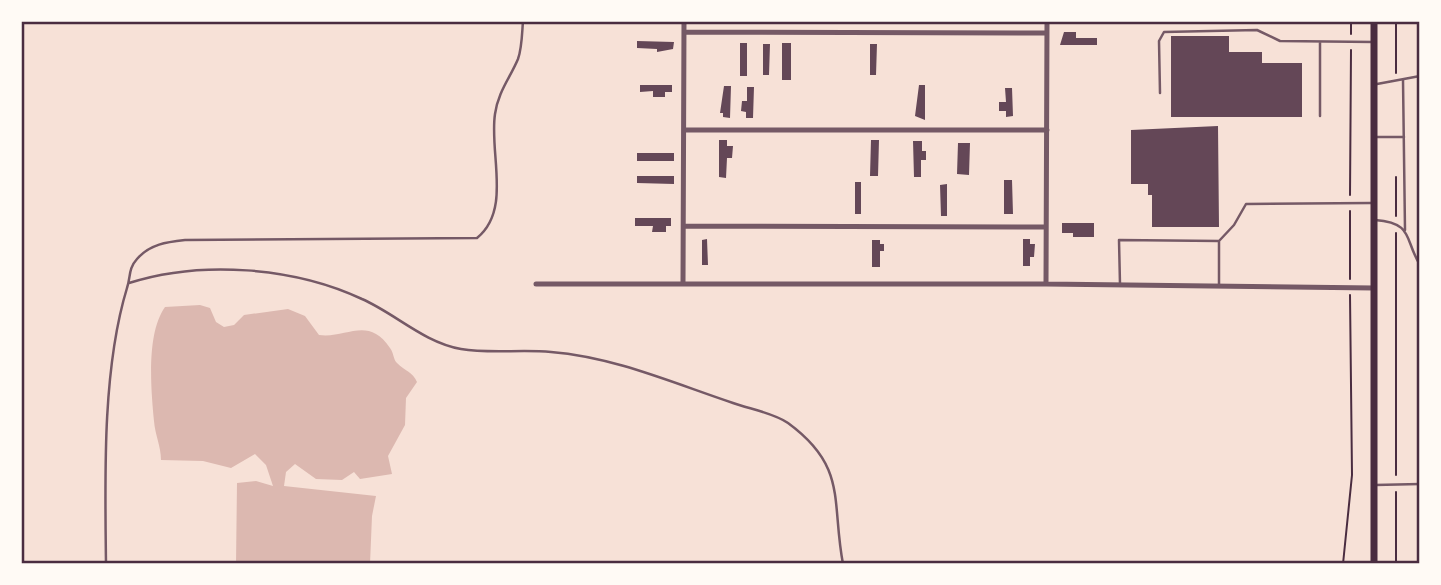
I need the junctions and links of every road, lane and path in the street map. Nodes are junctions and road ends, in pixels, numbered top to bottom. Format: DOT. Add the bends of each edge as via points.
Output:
graph roads {
  1 [pos="523,21"];
  2 [pos="684,21"];
  3 [pos="1046,21"];
  4 [pos="1374,21"];
  5 [pos="1396,21"];
  6 [pos="684,32"];
  7 [pos="1046,33"];
  8 [pos="1320,41"];
  9 [pos="1374,42"];
  10 [pos="1420,76"];
  11 [pos="1404,80"];
  12 [pos="1396,83"];
  13 [pos="1374,84"];
  14 [pos="1160,93"];
  15 [pos="1320,116"];
  16 [pos="684,130"];
  17 [pos="1047,130"];
  18 [pos="1374,136"];
  19 [pos="1404,137"];
  20 [pos="1396,174"];
  21 [pos="1374,203"];
  22 [pos="1374,220"];
  23 [pos="1396,223"];
  24 [pos="684,226"];
  25 [pos="1046,227"];
  26 [pos="1405,230"];
  27 [pos="1219,241"];
  28 [pos="1420,264"];
  29 [pos="128,283"];
  30 [pos="536,284"];
  31 [pos="684,284"];
  32 [pos="1046,284"];
  33 [pos="1120,285"];
  34 [pos="1219,286"];
  35 [pos="1374,288"];
  36 [pos="1420,484"];
  37 [pos="1375,485"];
  38 [pos="1396,485"];
  39 [pos="106,564"];
  40 [pos="843,564"];
  41 [pos="1374,564"];
  42 [pos="1396,564"];
  1 -- 29 [label="lane" via="518,58 502,86 495,115 495,214 477,238 185,240 156,244 138,257 128,273"];
  2 -- 6 [label="street"];
  3 -- 7 [label="street"];
  4 -- 9 [label="main road"];
  5 -- 12 [label="path"];
  6 -- 7 [label="street"];
  6 -- 16 [label="street"];
  7 -- 17 [label="street"];
  8 -- 9 [label="lane"];
  8 -- 14 [label="lane" via="1280,41 1257,30 1164,32"];
  8 -- 15 [label="lane"];
  9 -- 13 [label="main road"];
  10 -- 11 [label="lane"];
  11 -- 12 [label="lane"];
  11 -- 19 [label="lane"];
  12 -- 13 [label="lane"];
  13 -- 18 [label="main road"];
  16 -- 17 [label="street"];
  16 -- 24 [label="street"];
  17 -- 25 [label="street"];
  18 -- 19 [label="lane"];
  18 -- 21 [label="main road"];
  19 -- 26 [label="lane"];
  20 -- 23 [label="path"];
  21 -- 22 [label="main road"];
  21 -- 27 [label="lane" via="1246,204"];
  22 -- 23 [label="lane"];
  22 -- 35 [label="main road"];
  23 -- 26 [label="lane"];
  23 -- 38 [label="path"];
  24 -- 25 [label="street"];
  24 -- 31 [label="street"];
  25 -- 32 [label="street"];
  26 -- 28 [label="lane"];
  27 -- 33 [label="lane" via="1119,240"];
  27 -- 34 [label="lane"];
  29 -- 39 [label="lane" via="115,324 105,492"];
  29 -- 40 [label="lane" via="156,274 237,270 303,278 363,299 434,341 461,349 603,359 786,421 824,458 836,487"];
  30 -- 31 [label="street"];
  31 -- 32 [label="street"];
  32 -- 33 [label="street"];
  33 -- 34 [label="street"];
  34 -- 35 [label="street"];
  35 -- 37 [label="main road"];
  36 -- 38 [label="lane"];
  37 -- 38 [label="lane"];
  37 -- 41 [label="main road"];
  38 -- 42 [label="path"];
}
